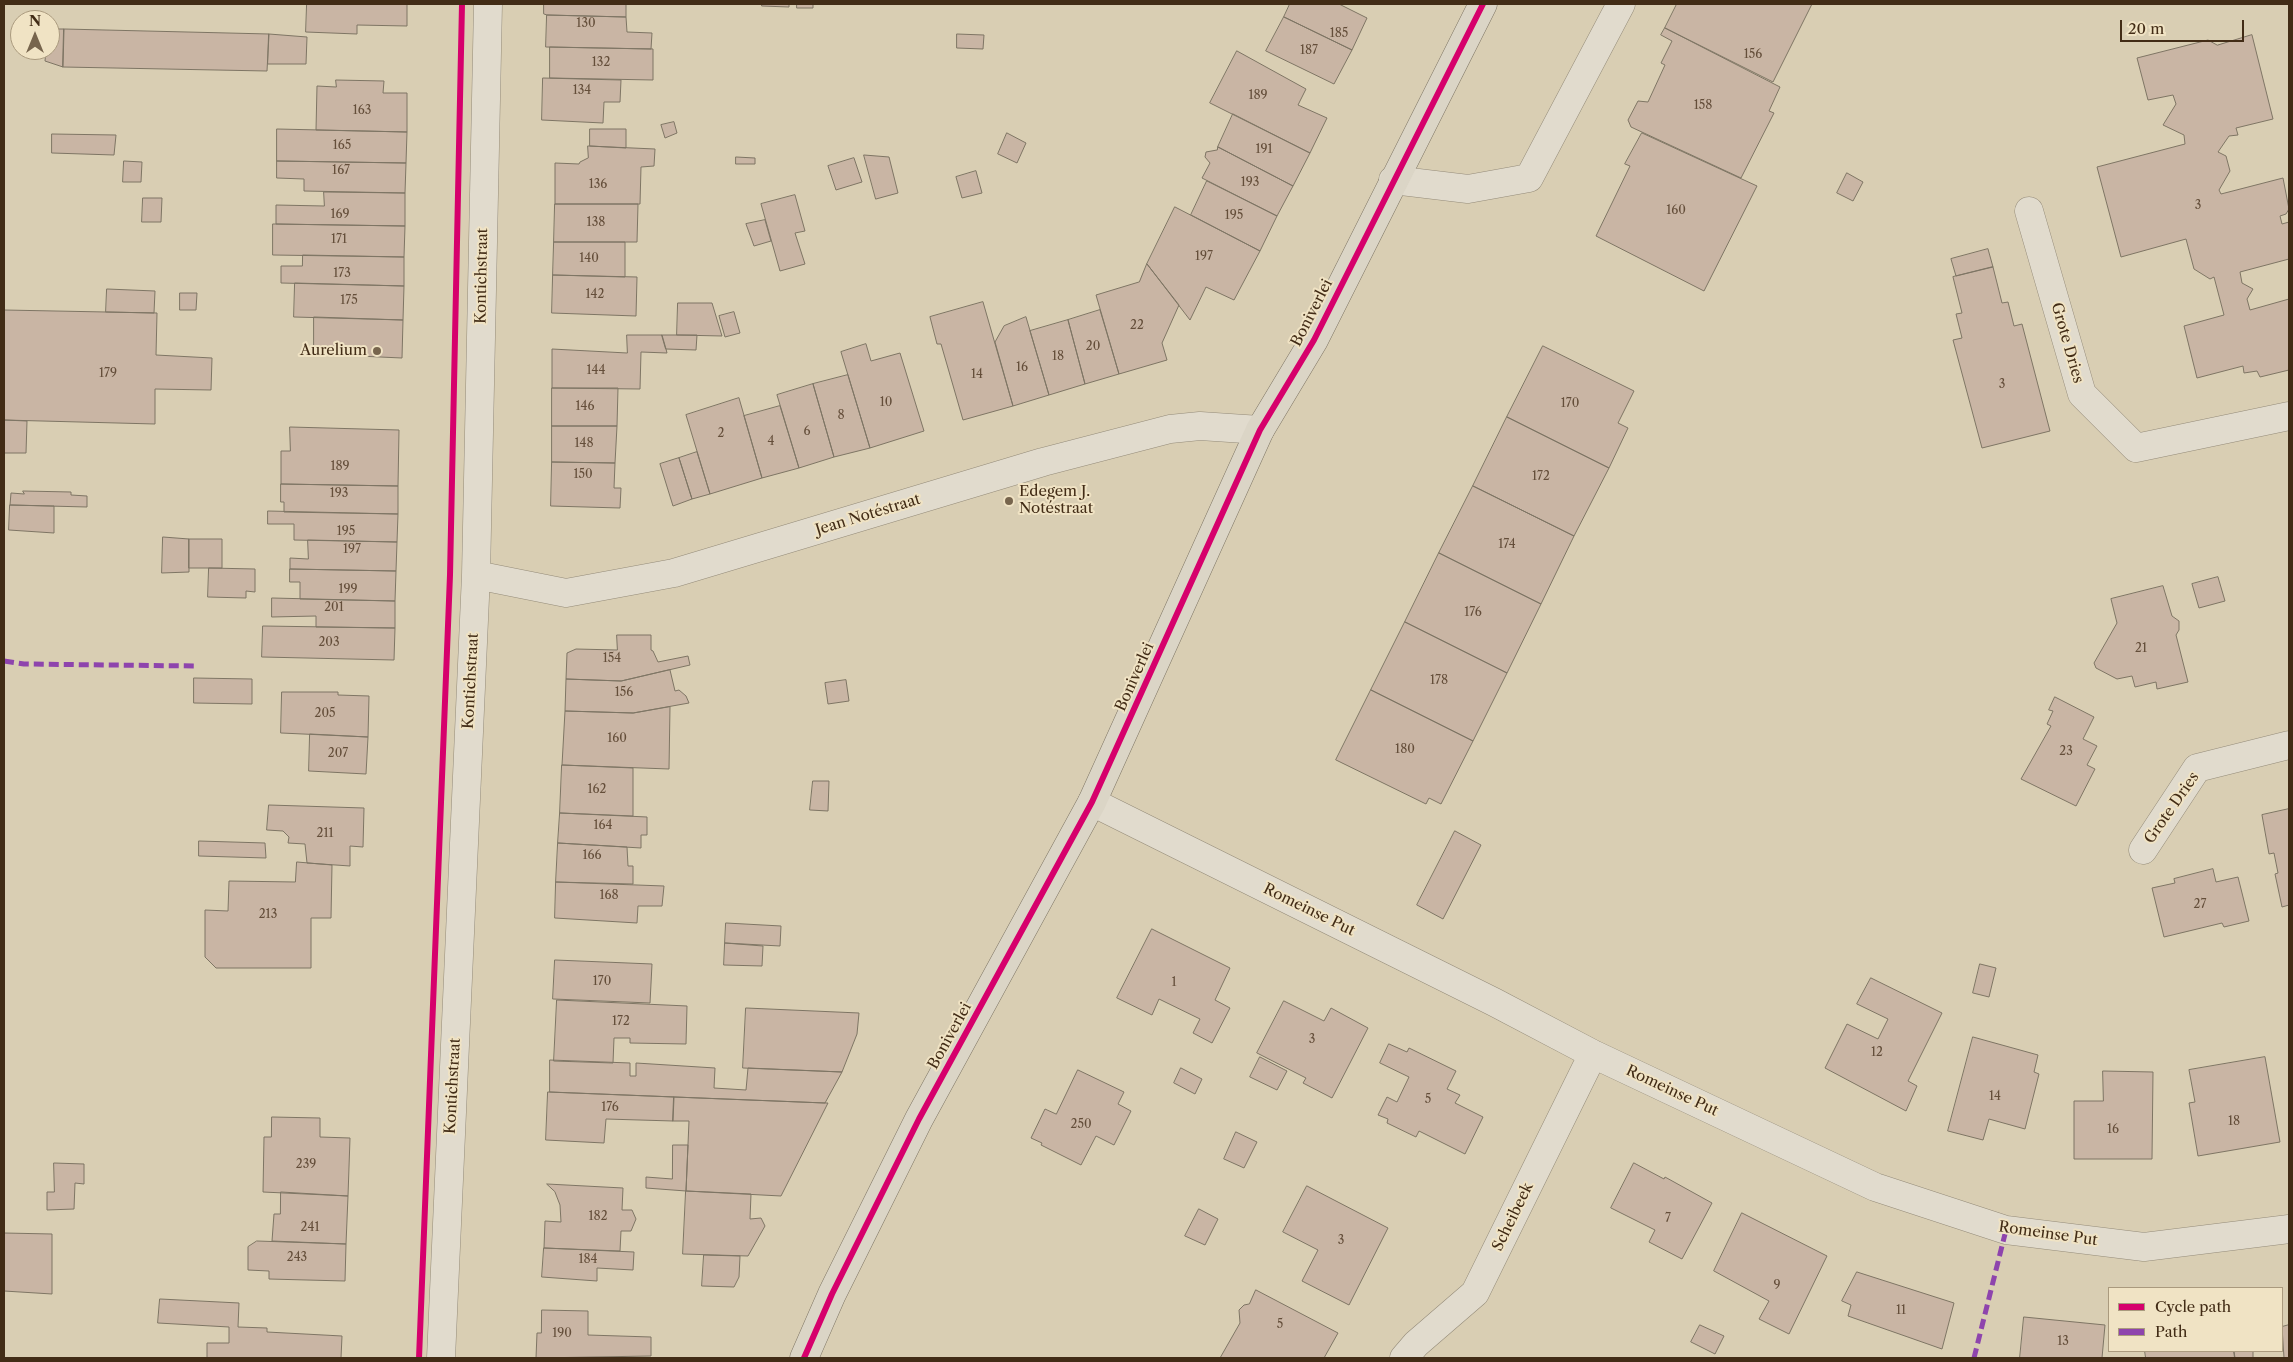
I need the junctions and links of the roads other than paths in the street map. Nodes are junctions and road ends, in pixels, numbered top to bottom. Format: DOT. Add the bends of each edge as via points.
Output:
graph roads {
  1 [pos="488,4"];
  2 [pos="1483,4"];
  3 [pos="1621,4"];
  4 [pos="1393,180"];
  5 [pos="2028,211"];
  6 [pos="2289,416"];
  7 [pos="1260,430"];
  8 [pos="476,575"];
  9 [pos="2289,745"];
  10 [pos="1092,802"];
  11 [pos="2143,850"];
  12 [pos="1593,1054"];
  13 [pos="2289,1229"];
  14 [pos="441,1358"];
  15 [pos="804,1358"];
  16 [pos="1404,1358"];
  1 -- 8 [label="street, Kontichstraat"];
  2 -- 4 [label="main road, Boniverlei"];
  3 -- 4 [label="street" via="1529,178 1468,188"];
  4 -- 7 [label="main road, Boniverlei" via="1314,340"];
  5 -- 6 [label="street, Grote Dries" via="2082,394 2136,448"];
  7 -- 8 [label="street, Jean Notéstraat" via="1200,426 1170,429 1043,462 674,573 566,592"];
  7 -- 10 [label="main road, Boniverlei"];
  8 -- 14 [label="street, Kontichstraat"];
  9 -- 11 [label="street, Grote Dries" via="2197,768"];
  10 -- 12 [label="street, Romeinse Put"];
  10 -- 15 [label="main road, Boniverlei" via="919,1119 832,1294"];
  12 -- 13 [label="street, Romeinse Put" via="1875,1187 2006,1230 2144,1247"];
  12 -- 16 [label="street, Scheibeek" via="1475,1293"];
}
